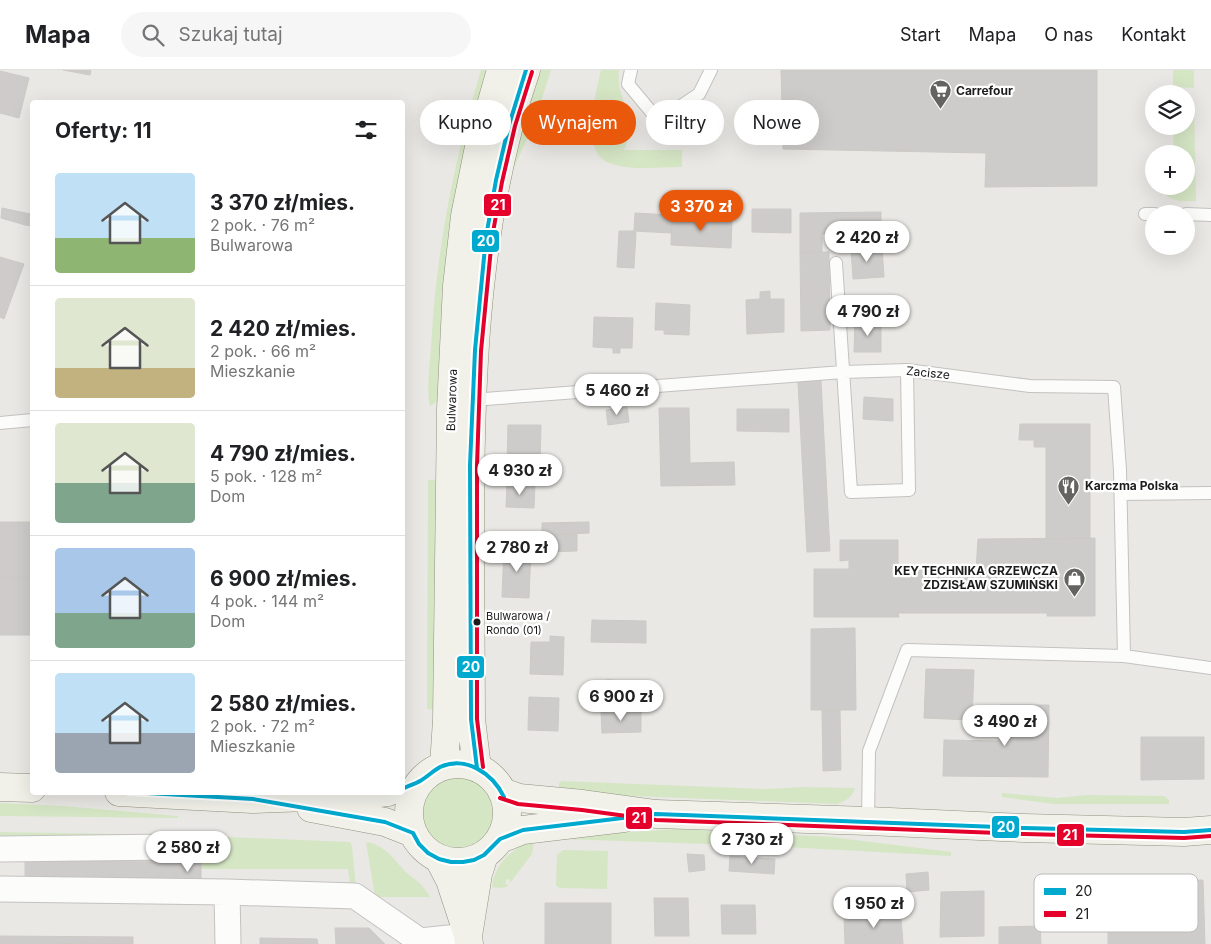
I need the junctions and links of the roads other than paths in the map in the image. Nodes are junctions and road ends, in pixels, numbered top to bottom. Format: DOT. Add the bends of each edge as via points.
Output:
graph roads {
  1 [pos="501,70"];
  2 [pos="526,70"];
  3 [pos="632,70"];
  4 [pos="711,70"];
  5 [pos="1195,214"];
  6 [pos="1211,215"];
  7 [pos="836,263"];
  8 [pos="907,370"];
  9 [pos="843,372"];
  10 [pos="472,400"];
  11 [pos="30,420"];
  12 [pos="0,424"];
  13 [pos="1211,493"];
  14 [pos="1120,494"];
  15 [pos="1124,656"];
  16 [pos="1211,668"];
  17 [pos="444,766"];
  18 [pos="477,768"];
  19 [pos="411,785"];
  20 [pos="0,787"];
  21 [pos="30,788"];
  22 [pos="502,792"];
  23 [pos="176,795"];
  24 [pos="330,795"];
  25 [pos="253,799"];
  26 [pos="656,814"];
  27 [pos="868,821"];
  28 [pos="1211,830"];
  29 [pos="412,833"];
  30 [pos="171,847"];
  31 [pos="492,847"];
  32 [pos="0,849"];
  33 [pos="439,859"];
  34 [pos="0,889"];
  35 [pos="227,892"];
  36 [pos="468,940"];
  37 [pos="228,944"];
  1 -- 17 [label="main road, Bulwarowa" via="479,146 465,216 457,286 451,409"];
  2 -- 10 [label="main road, Bulwarowa" via="510,120 489,216 480,280"];
  3 -- 4 [label="lane" via="628,84 653,114 675,110 699,94"];
  5 -- 6 [label="lane"];
  7 -- 9 [label="lane"];
  8 -- 9 [label="lane, Zacisze"];
  8 -- 9 [label="lane" via="909,490 851,492"];
  8 -- 14 [label="lane, Zacisze" via="1030,386 1114,387"];
  9 -- 10 [label="lane, Zacisze"];
  10 -- 18 [label="main road, Bulwarowa" via="472,719"];
  11 -- 12 [label="lane"];
  13 -- 14 [label="lane"];
  14 -- 15 [label="lane, Zacisze"];
  15 -- 16 [label="lane"];
  15 -- 27 [label="lane" via="907,650 869,751"];
  17 -- 18 [label="main road" via="461,764"];
  17 -- 19 [label="main road"];
  18 -- 22 [label="main road" via="496,782"];
  19 -- 29 [label="main road" via="409,820"];
  20 -- 21 [label="main road"];
  22 -- 26 [label="main road" via="520,798"];
  22 -- 31 [label="main road" via="506,803 505,828"];
  23 -- 25 [label="main road"];
  24 -- 25 [label="main road"];
  25 -- 29 [label="main road" via="385,822"];
  26 -- 27 [label="main road"];
  26 -- 31 [label="main road" via="523,830"];
  27 -- 28 [label="main road" via="1024,828"];
  29 -- 33 [label="main road" via="428,853"];
  30 -- 32 [label="street"];
  31 -- 33 [label="main road" via="474,860 451,862"];
  31 -- 36 [label="main road" via="478,874"];
  33 -- 36 [label="main road" via="450,880"];
  34 -- 35 [label="street"];
  35 -- 36 [label="street" via="356,896 420,941"];
  35 -- 37 [label="street"];
}
